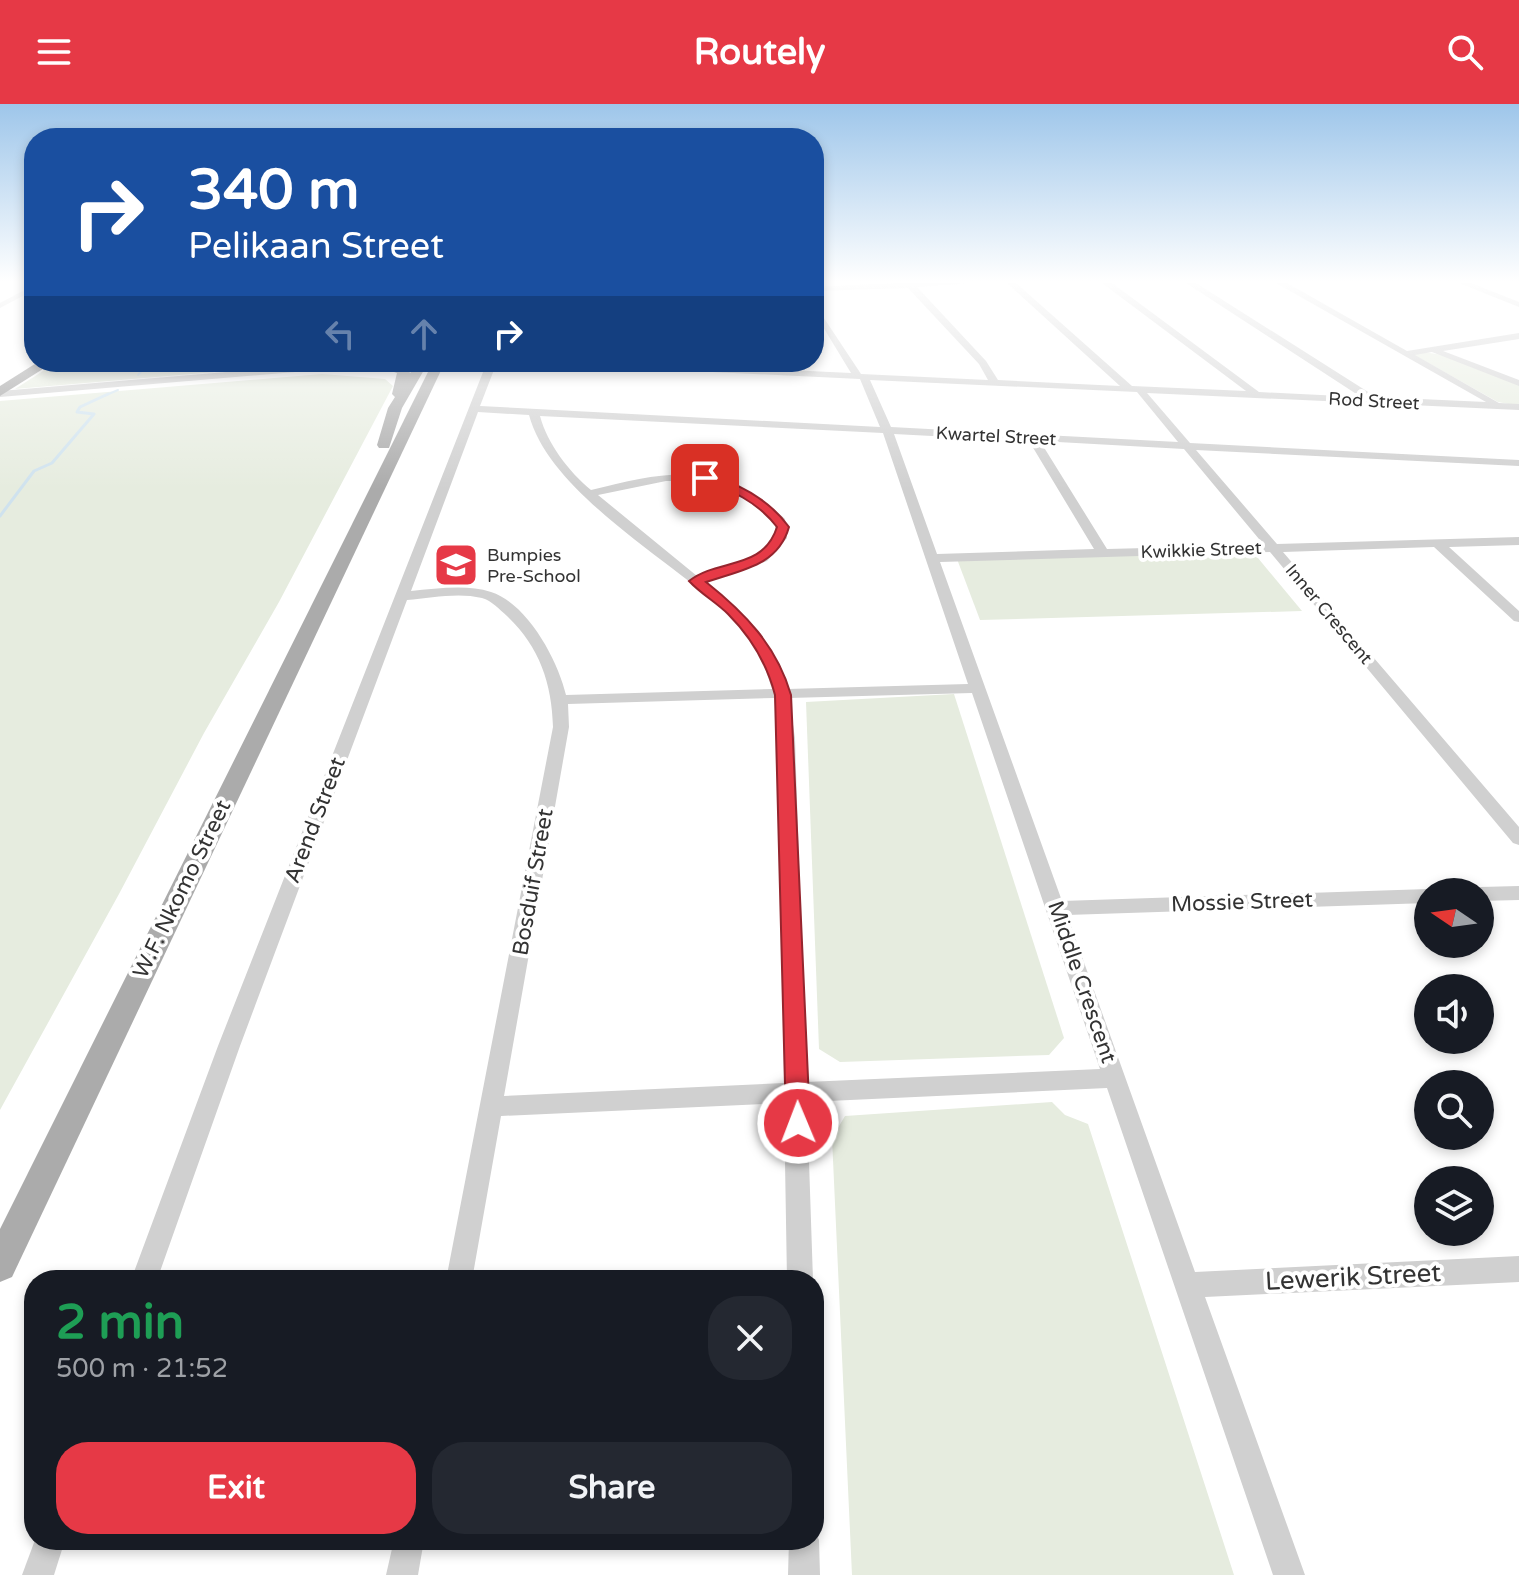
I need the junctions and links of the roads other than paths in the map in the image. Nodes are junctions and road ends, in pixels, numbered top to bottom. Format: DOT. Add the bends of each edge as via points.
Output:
graph roads {
  1 [pos="844,352"];
  2 [pos="972,352"];
  3 [pos="1090,352"];
  4 [pos="1199,352"];
  5 [pos="1296,352"];
  6 [pos="1400,352"];
  7 [pos="1421,352"];
  8 [pos="1437,352"];
  9 [pos="1404,354"];
  10 [pos="24,370"];
  11 [pos="32,372"];
  12 [pos="258,372"];
  13 [pos="404,372"];
  14 [pos="417,372"];
  15 [pos="434,372"];
  16 [pos="488,372"];
  17 [pos="800,372"];
  18 [pos="860,377"];
  19 [pos="995,383"];
  20 [pos="1519,383"];
  21 [pos="0,386"];
  22 [pos="1133,389"];
  23 [pos="0,393"];
  24 [pos="1257,395"];
  25 [pos="1373,401"];
  26 [pos="1503,407"];
  27 [pos="395,408"];
  28 [pos="473,409"];
  29 [pos="1519,410"];
  30 [pos="534,413"];
  31 [pos="887,430"];
  32 [pos="1033,439"];
  33 [pos="1187,446"];
  34 [pos="1519,463"];
  35 [pos="589,494"];
  36 [pos="364,513"];
  37 [pos="1519,541"];
  38 [pos="1437,543"];
  39 [pos="1273,547"];
  40 [pos="1103,553"];
  41 [pos="931,558"];
  42 [pos="696,581"];
  43 [pos="401,596"];
  44 [pos="1519,618"];
  45 [pos="978,688"];
  46 [pos="783,695"];
  47 [pos="562,700"];
  48 [pos="1519,839"];
  49 [pos="1519,893"];
  50 [pos="1494,894"];
  51 [pos="1414,896"];
  52 [pos="1057,908"];
  53 [pos="1115,1078"];
  54 [pos="797,1091"];
  55 [pos="492,1106"];
  56 [pos="0,1265"];
  57 [pos="1519,1269"];
  58 [pos="148,1270"];
  59 [pos="461,1270"];
  60 [pos="800,1270"];
  61 [pos="1188,1285"];
  62 [pos="47,1550"];
  63 [pos="407,1550"];
  64 [pos="804,1550"];
  65 [pos="38,1575"];
  66 [pos="402,1575"];
  67 [pos="804,1575"];
  68 [pos="1289,1575"];
  1 -- 18 [label="street, Middle Crescent"];
  2 -- 19 [label="street"];
  3 -- 22 [label="street, Inner Crescent"];
  4 -- 24 [label="street"];
  5 -- 25 [label="street"];
  6 -- 9 [label="street"];
  7 -- 9 [label="street"];
  8 -- 20 [label="street"];
  9 -- 26 [label="street"];
  10 -- 21 [label="highway"];
  11 -- 23 [label="highway"];
  12 -- 23 [label="street"];
  13 -- 27 [label="main road"];
  14 -- 27 [label="main road, W.F. Nkomo Street"];
  15 -- 36 [label="main road, W.F. Nkomo Street"];
  16 -- 28 [label="street, Arend Street"];
  17 -- 18 [label="street, Rod Street"];
  18 -- 19 [label="street, Rod Street"];
  18 -- 31 [label="street, Middle Crescent"];
  19 -- 22 [label="street, Rod Street"];
  22 -- 24 [label="street, Rod Street"];
  22 -- 33 [label="street, Inner Crescent"];
  24 -- 25 [label="street, Rod Street"];
  25 -- 26 [label="street, Rod Street"];
  26 -- 29 [label="street, Rod Street"];
  27 -- 36 [label="main road, W.F. Nkomo Street"];
  28 -- 30 [label="street, Kwartel Street"];
  28 -- 43 [label="street, Arend Street"];
  30 -- 31 [label="street, Kwartel Street"];
  30 -- 35 [label="street" via="566,473"];
  31 -- 32 [label="street, Kwartel Street"];
  31 -- 41 [label="street, Middle Crescent"];
  32 -- 33 [label="street, Kwartel Street"];
  32 -- 40 [label="street"];
  33 -- 34 [label="street, Kwartel Street"];
  33 -- 39 [label="street, Inner Crescent"];
  35 -- 42 [label="street"];
  35 -- 42 [label="street" via="654,478 705,478 736,487 781,522 781,538 762,558"];
  36 -- 56 [label="main road, W.F. Nkomo Street"];
  37 -- 38 [label="street, Kwikkie Street"];
  38 -- 39 [label="street, Kwikkie Street"];
  38 -- 44 [label="street"];
  39 -- 40 [label="street, Kwikkie Street"];
  39 -- 48 [label="street, Inner Crescent"];
  40 -- 41 [label="street, Kwikkie Street"];
  41 -- 45 [label="street, Middle Crescent"];
  42 -- 46 [label="street" via="756,636"];
  43 -- 47 [label="street, Bosduif Street" via="473,593 498,600 540,646"];
  43 -- 58 [label="street, Arend Street"];
  45 -- 46 [label="street"];
  45 -- 52 [label="street, Middle Crescent"];
  46 -- 47 [label="street"];
  46 -- 54 [label="street"];
  47 -- 55 [label="street, Bosduif Street"];
  49 -- 50 [label="street"];
  51 -- 52 [label="street, Mossie Street"];
  52 -- 53 [label="street, Middle Crescent"];
  53 -- 54 [label="street"];
  53 -- 61 [label="street, Middle Crescent"];
  54 -- 55 [label="street"];
  54 -- 60 [label="street"];
  55 -- 59 [label="street, Bosduif Street"];
  57 -- 61 [label="street, Lewerik Street"];
  61 -- 68 [label="street, Middle Crescent"];
  62 -- 65 [label="street"];
  63 -- 66 [label="street"];
  64 -- 67 [label="street"];
}
